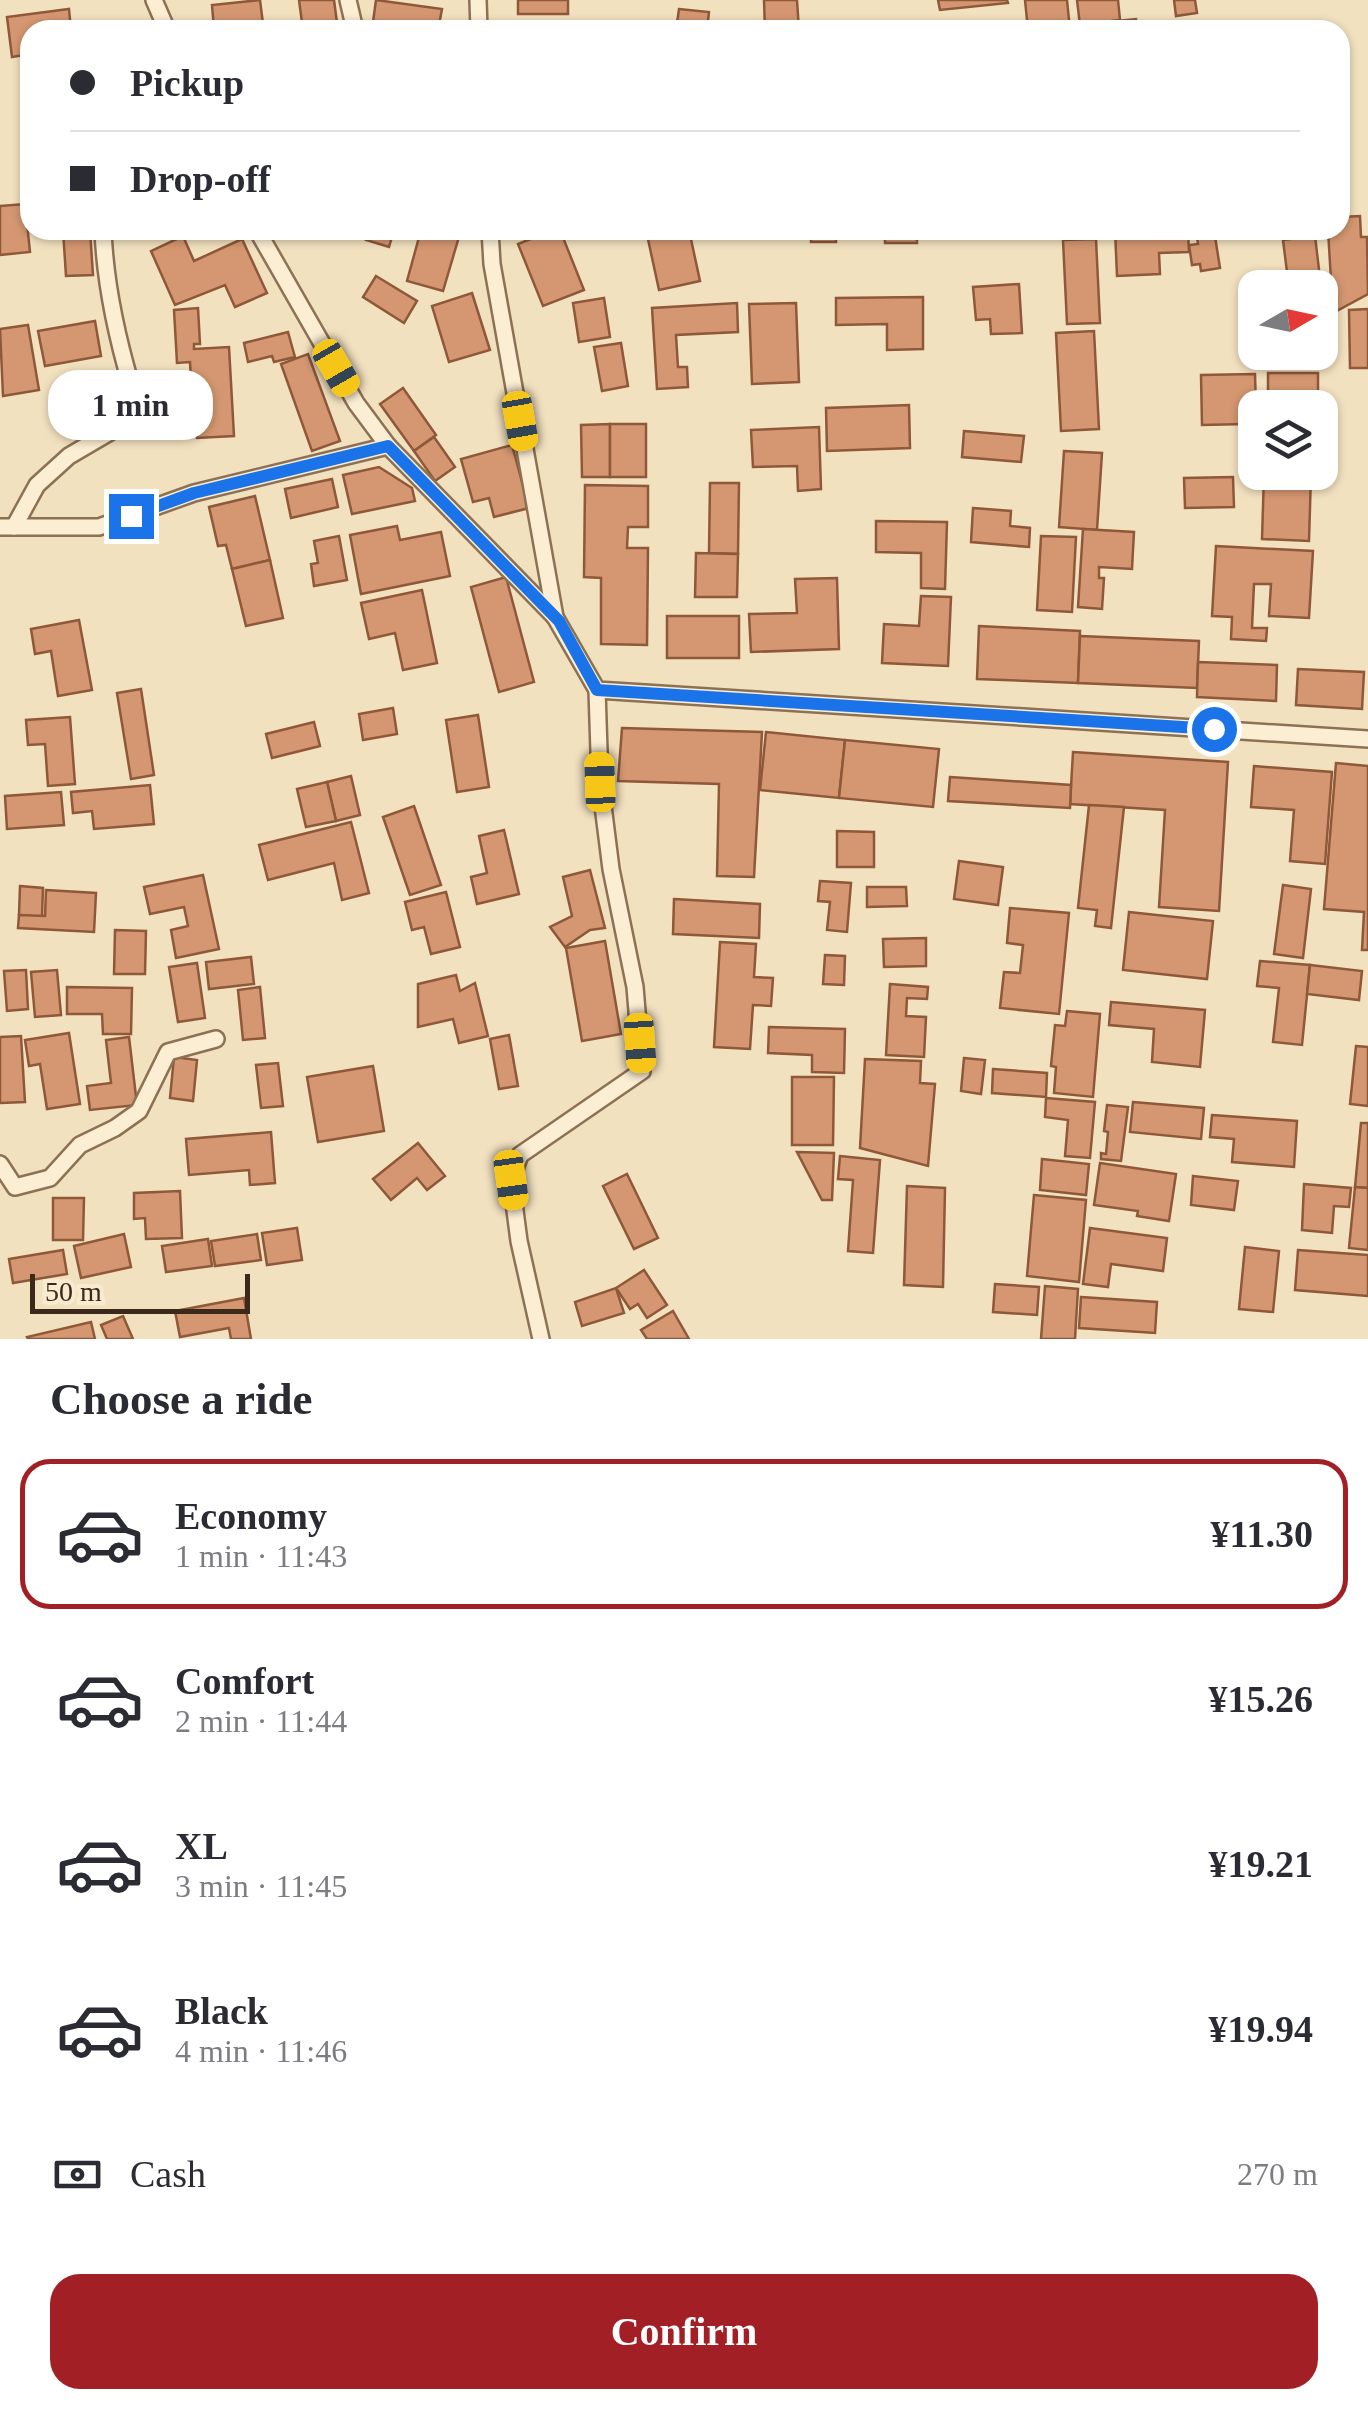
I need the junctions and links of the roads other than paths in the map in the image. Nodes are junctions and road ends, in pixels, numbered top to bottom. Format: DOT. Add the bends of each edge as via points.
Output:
graph roads {
  1 [pos="104,240"];
  2 [pos="263,240"];
  3 [pos="491,240"];
  4 [pos="388,446"];
  5 [pos="7,527"];
  6 [pos="555,617"];
  7 [pos="597,690"];
  8 [pos="1368,738"];
  9 [pos="216,1040"];
  10 [pos="0,1164"];
  11 [pos="541,1339"];
  1 -- 5 [label="lane" via="131,386 110,432 68,456"];
  2 -- 4 [label="lane"];
  3 -- 6 [label="lane"];
  4 -- 5 [label="lane" via="194,493 99,527"];
  4 -- 6 [label="lane"];
  6 -- 7 [label="lane"];
  7 -- 8 [label="lane"];
  7 -- 11 [label="lane" via="600,782 635,987 642,1072 520,1154 511,1180"];
  9 -- 10 [label="lane" via="168,1052 139,1111 80,1145 50,1178 15,1187"];
}
